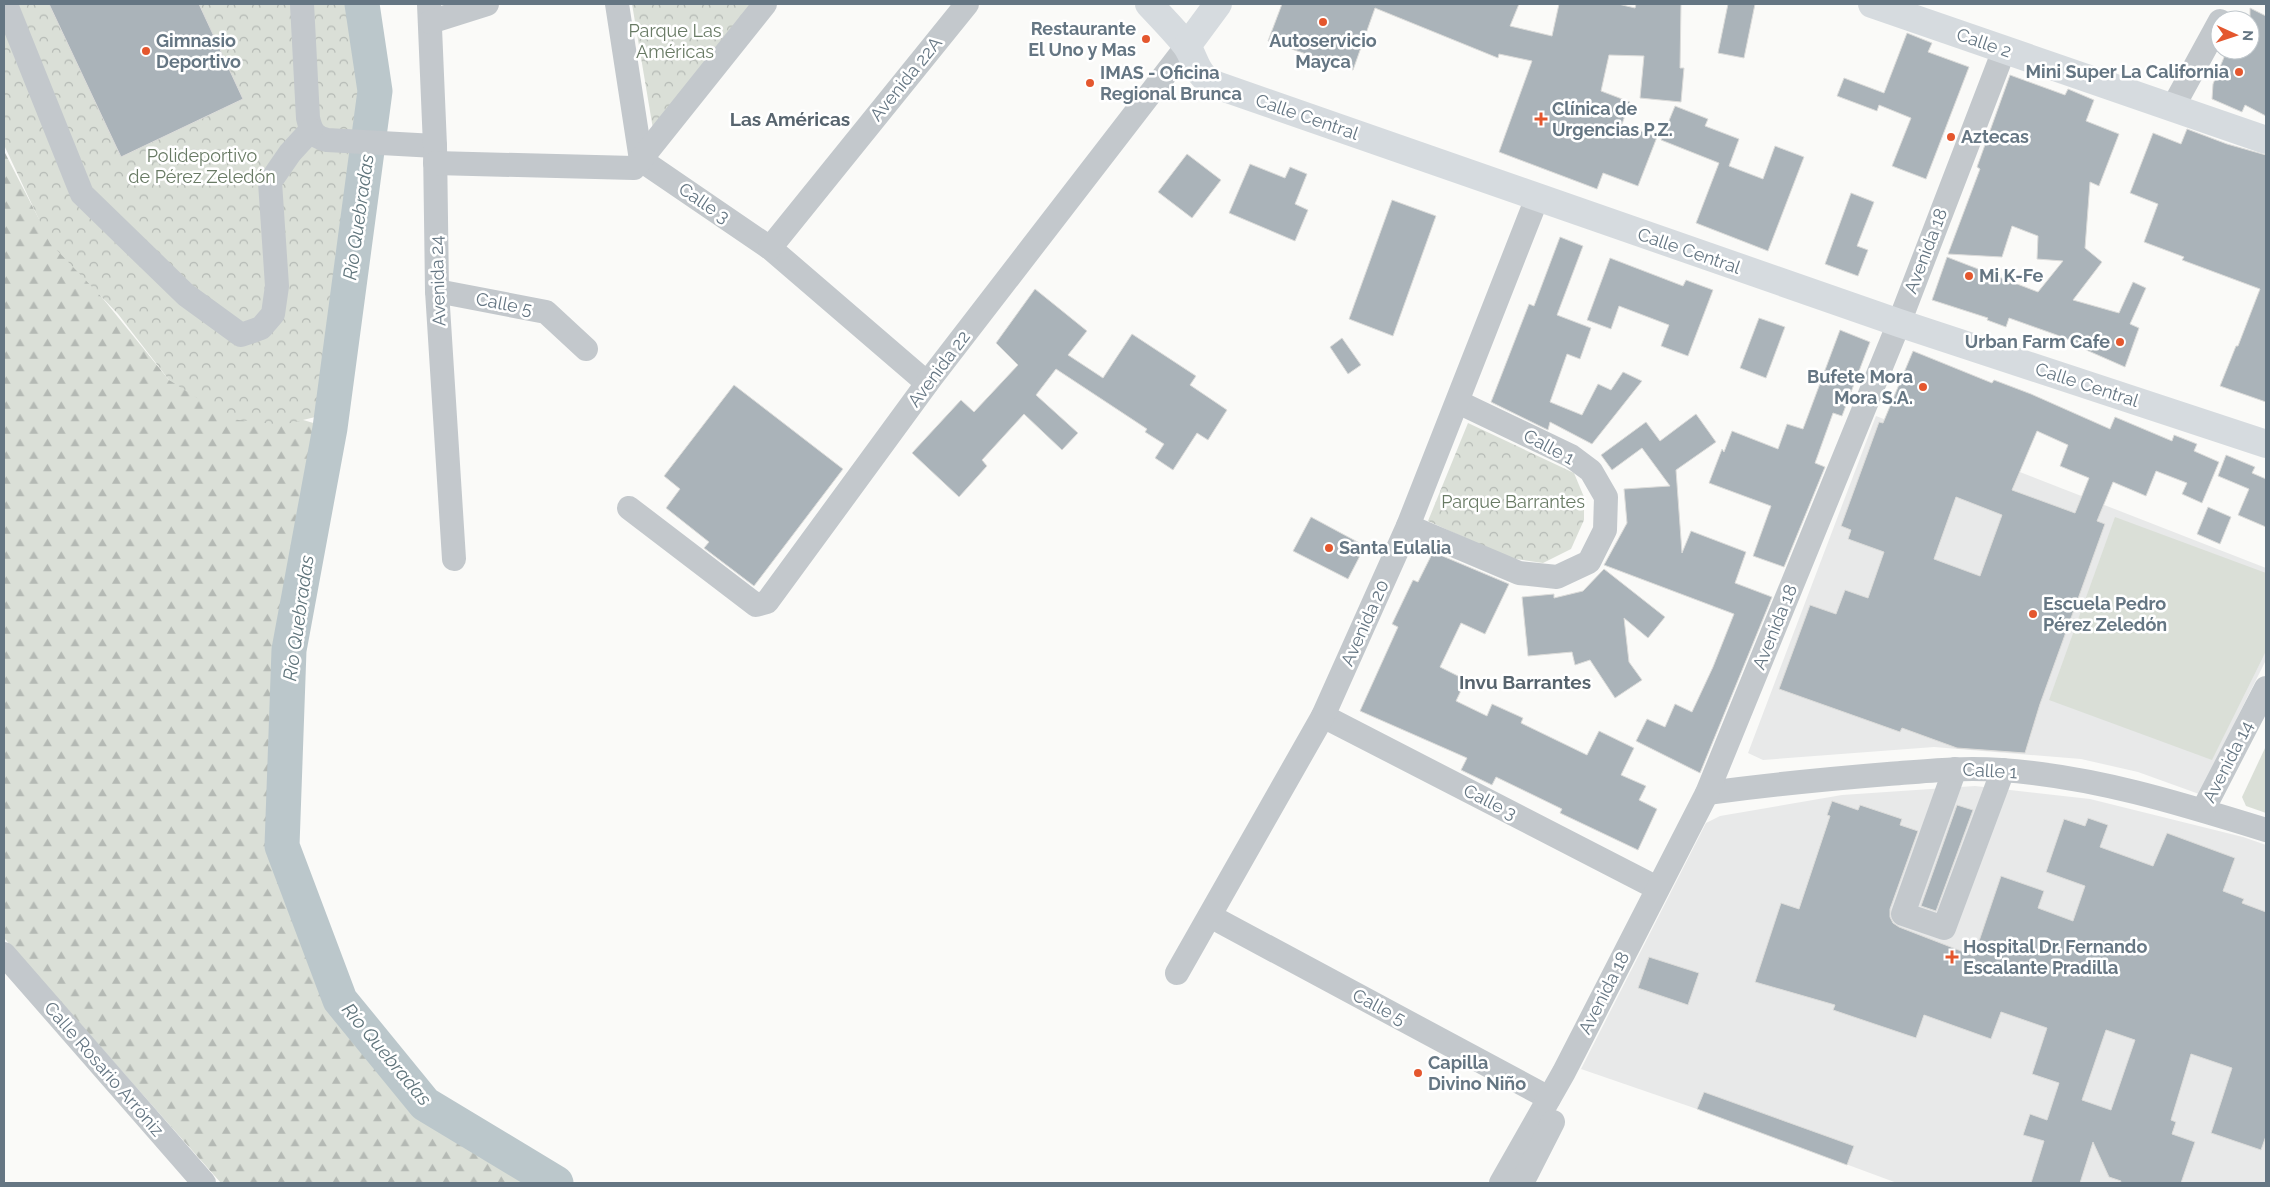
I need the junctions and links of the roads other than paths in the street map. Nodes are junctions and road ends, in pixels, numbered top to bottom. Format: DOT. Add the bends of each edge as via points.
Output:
graph roads {
  1 [pos="302,4"];
  2 [pos="486,4"];
  3 [pos="617,4"];
  4 [pos="766,4"];
  5 [pos="967,4"];
  6 [pos="1149,4"];
  7 [pos="1218,4"];
  8 [pos="1872,4"];
  9 [pos="4,5"];
  10 [pos="430,13"];
  11 [pos="2210,39"];
  12 [pos="1187,46"];
  13 [pos="2004,50"];
  14 [pos="2173,107"];
  15 [pos="310,130"];
  16 [pos="2266,140"];
  17 [pos="435,154"];
  18 [pos="640,160"];
  19 [pos="1537,198"];
  20 [pos="770,248"];
  21 [pos="437,291"];
  22 [pos="1899,323"];
  23 [pos="586,349"];
  24 [pos="928,383"];
  25 [pos="1458,402"];
  26 [pos="2266,444"];
  27 [pos="629,508"];
  28 [pos="1408,526"];
  29 [pos="454,558"];
  30 [pos="2266,688"];
  31 [pos="1323,716"];
  32 [pos="1955,769"];
  33 [pos="2003,770"];
  34 [pos="1707,794"];
  35 [pos="2203,810"];
  36 [pos="2266,830"];
  37 [pos="1657,888"];
  38 [pos="1210,916"];
  39 [pos="4,954"];
  40 [pos="1177,974"];
  41 [pos="1564,1072"];
  42 [pos="1549,1098"];
  43 [pos="204,1183"];
  44 [pos="1501,1183"];
  45 [pos="1522,1183"];
  1 -- 15 [label="street"];
  2 -- 10 [label="street"];
  3 -- 18 [label="street"];
  4 -- 18 [label="street"];
  5 -- 20 [label="street, Avenida 22A"];
  6 -- 12 [label="main road, Calle Central"];
  7 -- 12 [label="main road, Avenida 22"];
  8 -- 13 [label="main road, Calle 2"];
  9 -- 15 [label="street" via="82,194 186,295 241,335 261,328 273,314 276,286 270,182"];
  10 -- 17 [label="street, Avenida 24"];
  11 -- 14 [label="street"];
  12 -- 19 [label="main road, Calle Central" via="1198,70 1209,82"];
  12 -- 24 [label="street, Avenida 22"];
  13 -- 14 [label="main road, Calle 2"];
  13 -- 22 [label="street, Avenida 18"];
  14 -- 16 [label="main road, Calle 2"];
  15 -- 17 [label="street" via="318,138 328,140"];
  17 -- 18 [label="street" via="634,168"];
  17 -- 21 [label="street, Avenida 24"];
  18 -- 20 [label="street, Calle 3"];
  19 -- 22 [label="main road, Calle Central"];
  19 -- 25 [label="street, Avenida 20"];
  20 -- 24 [label="street, Calle 3"];
  21 -- 23 [label="street, Calle 5" via="546,312"];
  21 -- 29 [label="street, Avenida 24"];
  22 -- 26 [label="main road, Calle Central"];
  22 -- 34 [label="street, Avenida 18"];
  24 -- 27 [label="street, Avenida 22" via="762,604 756,605"];
  25 -- 28 [label="street, Avenida 20"];
  25 -- 28 [label="street, Calle 1" via="1571,456 1590,471 1606,497 1605,530 1589,562 1557,577 1519,573"];
  28 -- 31 [label="street, Avenida 20"];
  30 -- 35 [label="street, Avenida 14"];
  31 -- 37 [label="street, Calle 3"];
  31 -- 38 [label="street, Avenida 20"];
  32 -- 33 [label="street, Calle 1"];
  32 -- 33 [label="street" via="1903,914 1944,928"];
  32 -- 34 [label="street, Calle 1" via="1786,782"];
  33 -- 35 [label="street, Calle 1" via="2099,782"];
  34 -- 37 [label="street, Avenida 18"];
  35 -- 36 [label="street, Calle 1"];
  37 -- 41 [label="street, Avenida 18"];
  38 -- 40 [label="street, Avenida 20"];
  38 -- 42 [label="street, Calle 5"];
  39 -- 43 [label="street, Calle Rosario Arróniz"];
  41 -- 42 [label="street, Avenida 18"];
  41 -- 45 [label="street" via="1568,1087 1565,1101"];
  42 -- 44 [label="street, Avenida 18"];
}
